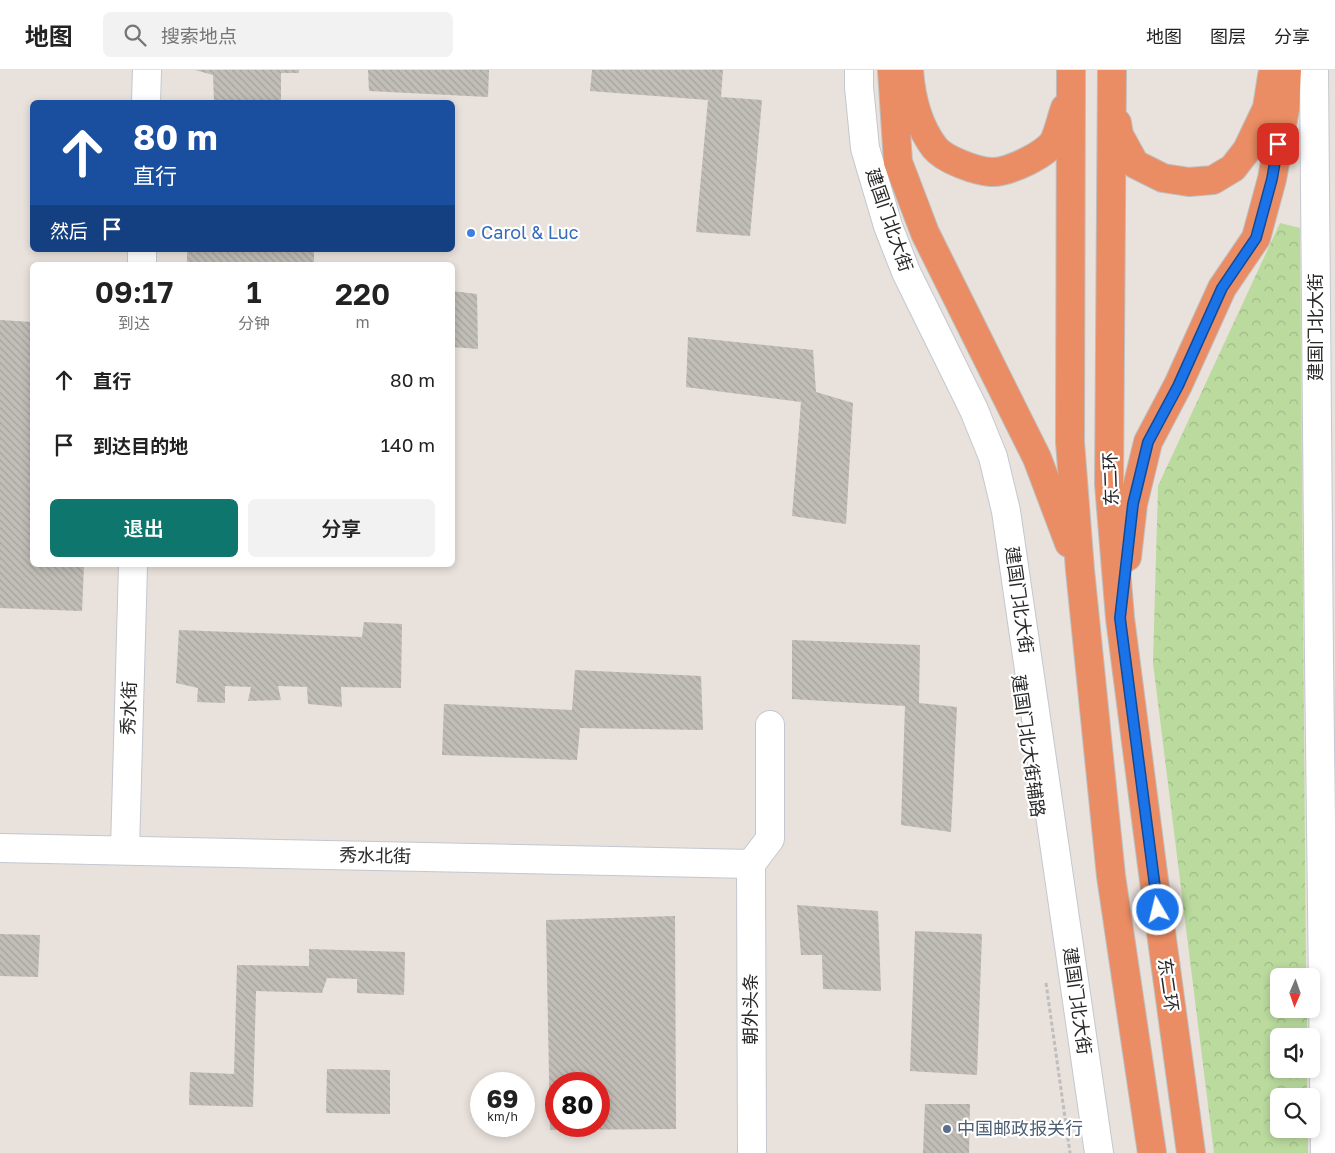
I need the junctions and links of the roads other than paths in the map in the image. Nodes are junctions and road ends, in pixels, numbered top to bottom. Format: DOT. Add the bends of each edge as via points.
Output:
graph roads {
  1 [pos="147,70"];
  2 [pos="859,70"];
  3 [pos="892,70"];
  4 [pos="909,70"];
  5 [pos="1272,70"];
  6 [pos="1287,70"];
  7 [pos="1314,70"];
  8 [pos="1071,79"];
  9 [pos="1112,81"];
  10 [pos="146,100"];
  11 [pos="1276,109"];
  12 [pos="133,567"];
  13 [pos="1080,570"];
  14 [pos="1120,618"];
  15 [pos="1327,660"];
  16 [pos="770,725"];
  17 [pos="0,848"];
  18 [pos="125,850"];
  19 [pos="751,864"];
  20 [pos="1330,1075"];
  21 [pos="752,1153"];
  22 [pos="1099,1153"];
  23 [pos="1152,1153"];
  24 [pos="1192,1153"];
  25 [pos="1325,1153"];
  1 -- 10 [label="street"];
  2 -- 22 [label="street, 建国门北大街" via="866,148 888,226 906,272 974,410 993,457 1006,511"];
  3 -- 13 [label="highway" via="898,162 925,233 1037,458"];
  4 -- 8 [label="highway" via="916,113 936,150 959,165 991,172 1012,169 1036,157 1053,142"];
  5 -- 11 [label="highway"];
  6 -- 11 [label="highway"];
  7 -- 15 [label="street, 建国门北大街"];
  8 -- 13 [label="highway" via="1070,442"];
  9 -- 11 [label="highway" via="1119,135 1135,164 1163,178 1189,182 1213,180 1233,168"];
  9 -- 14 [label="highway, 东二环" via="1110,484"];
  11 -- 14 [label="highway" via="1272,179 1256,238 1222,288 1178,386 1148,442 1133,504"];
  12 -- 18 [label="street, 秀水街"];
  13 -- 23 [label="highway" via="1111,876"];
  14 -- 24 [label="highway, 东二环"];
  15 -- 20 [label="street, 建国门北大街"];
  16 -- 19 [label="street" via="770,839"];
  17 -- 18 [label="street, 秀水北街"];
  18 -- 19 [label="street, 秀水北街"];
  19 -- 21 [label="street, 朝外头条"];
  20 -- 25 [label="street, 建国门北大街"];
}
